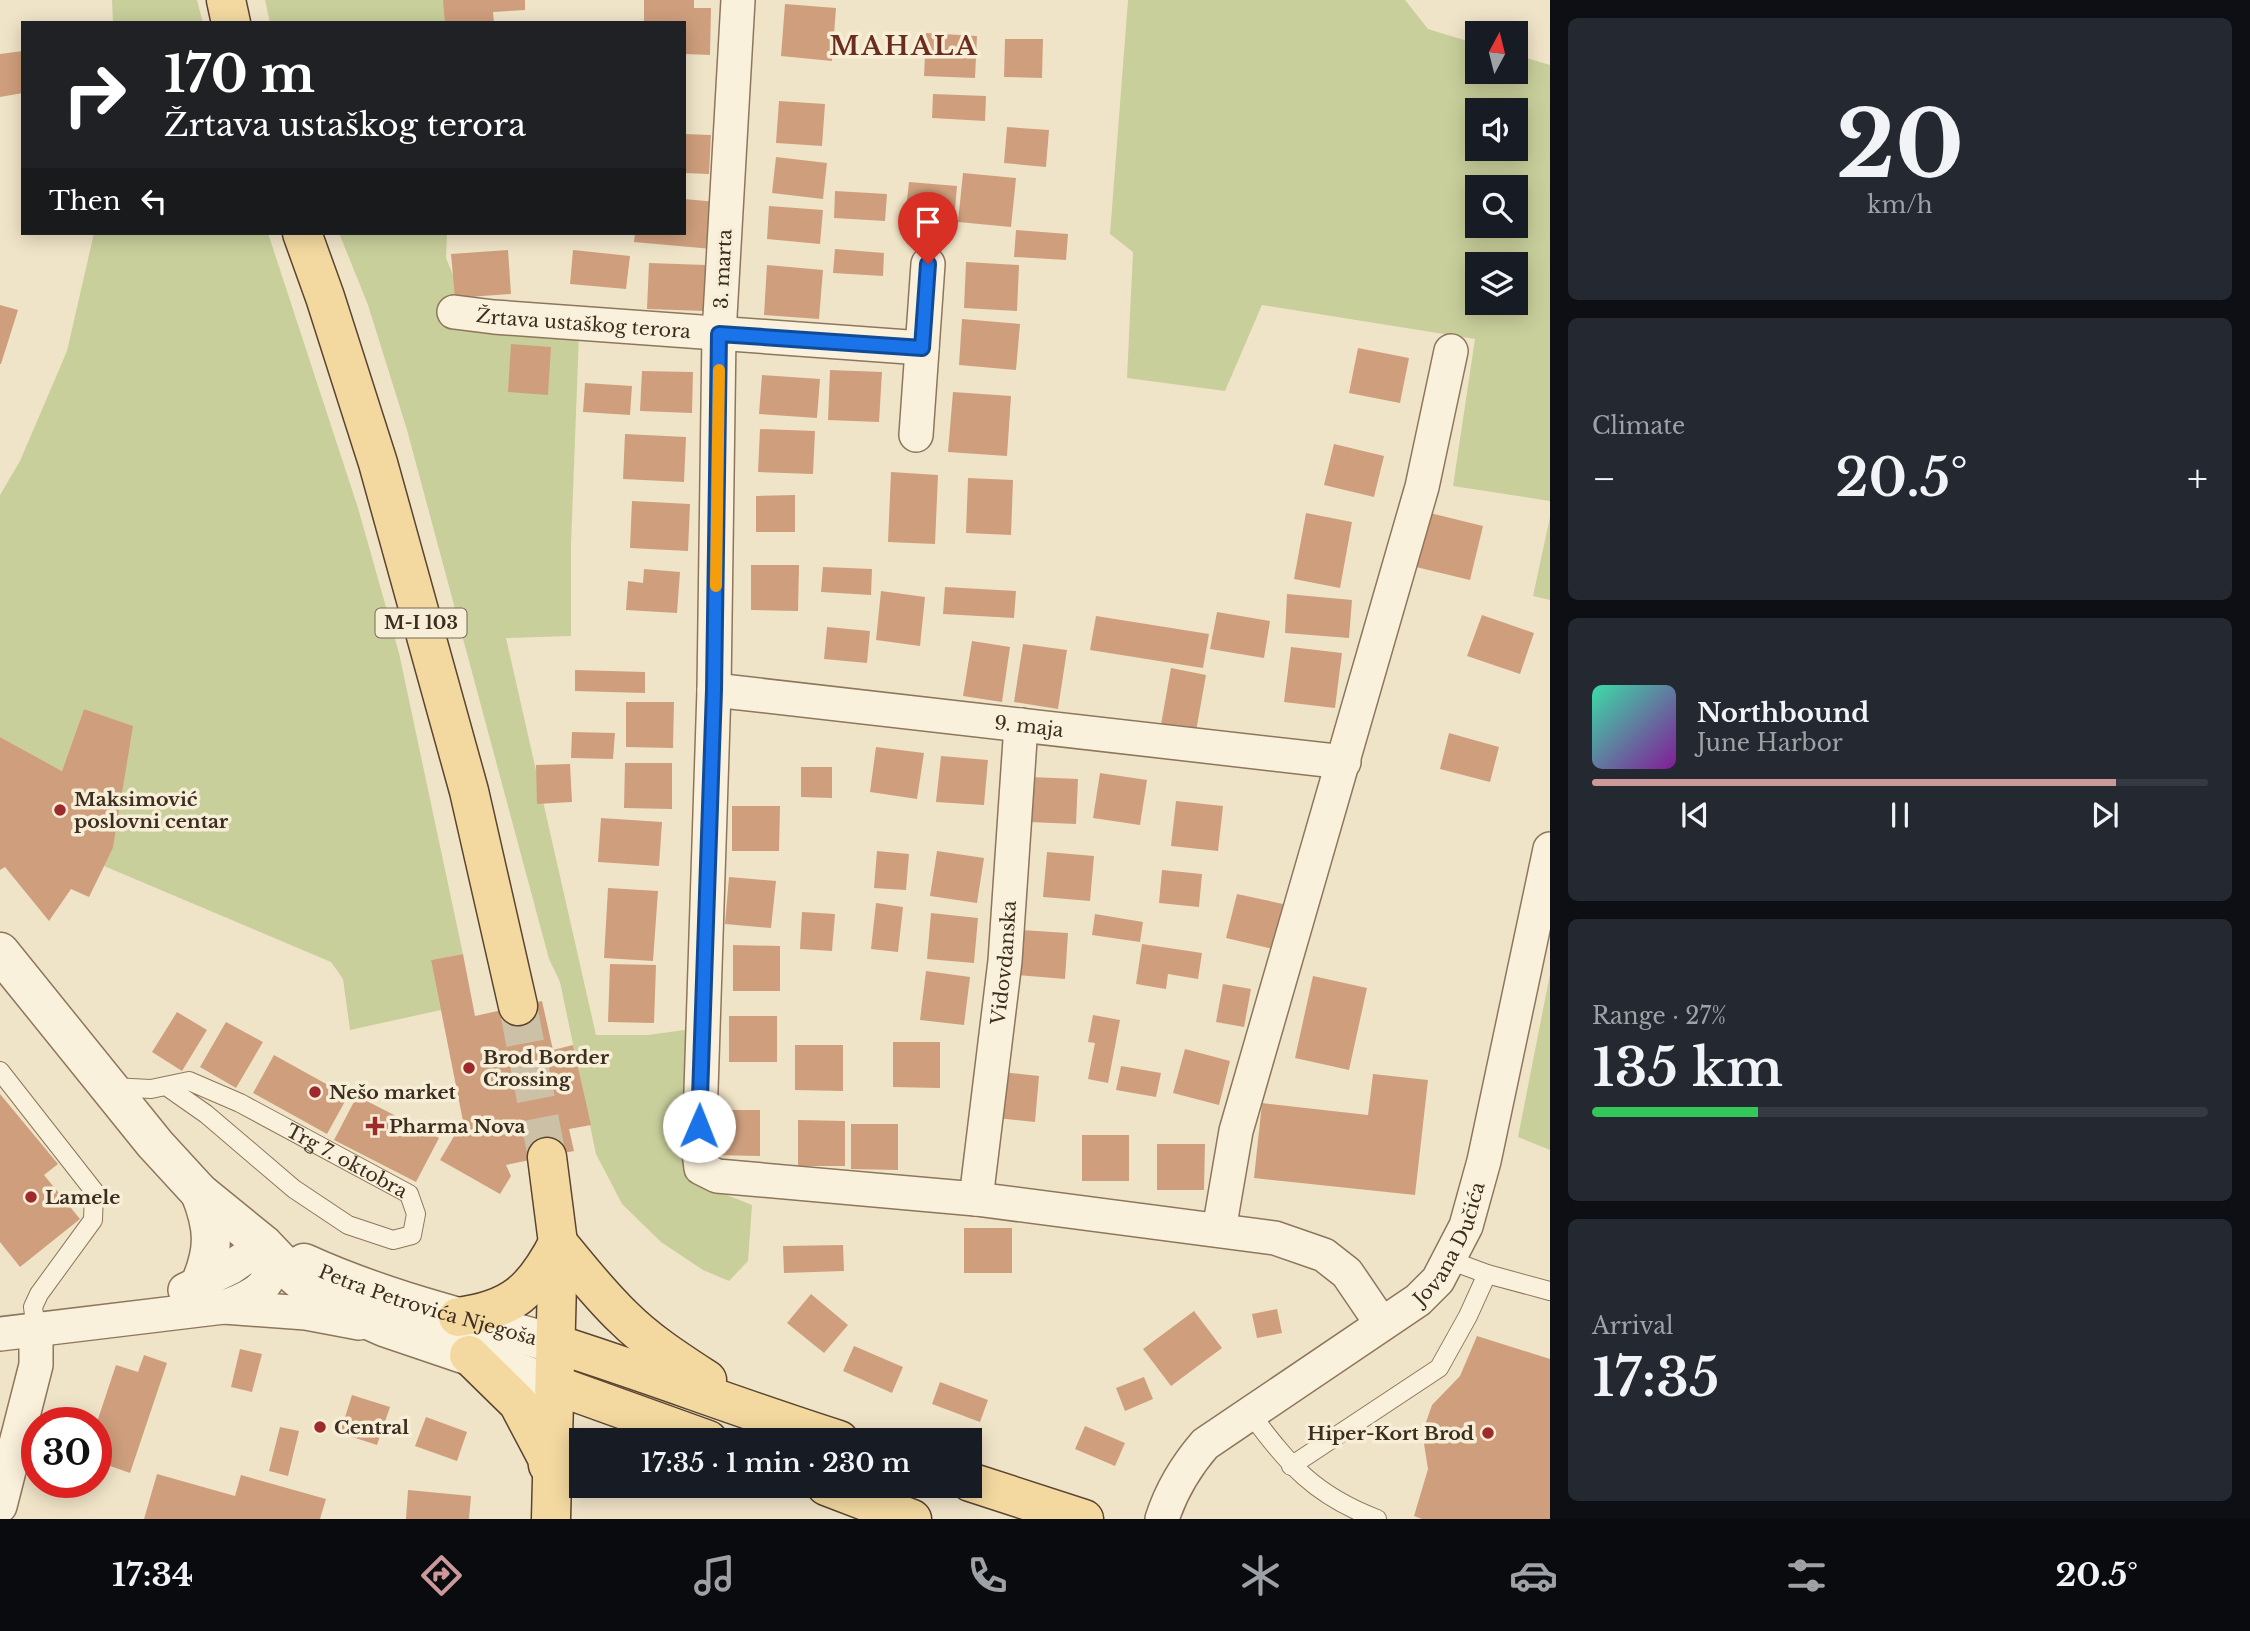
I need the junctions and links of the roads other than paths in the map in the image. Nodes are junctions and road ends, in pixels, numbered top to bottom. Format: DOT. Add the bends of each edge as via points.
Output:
graph roads {
  1 [pos="226,0"];
  2 [pos="738,0"];
  3 [pos="231,21"];
  4 [pos="303,235"];
  5 [pos="928,264"];
  6 [pos="454,312"];
  7 [pos="719,334"];
  8 [pos="922,348"];
  9 [pos="1451,352"];
  10 [pos="916,435"];
  11 [pos="714,690"];
  12 [pos="1021,725"];
  13 [pos="1344,762"];
  14 [pos="1550,849"];
  15 [pos="0,952"];
  16 [pos="519,1006"];
  17 [pos="0,1071"];
  18 [pos="166,1086"];
  19 [pos="108,1087"];
  20 [pos="547,1157"];
  21 [pos="200,1193"];
  22 [pos="976,1199"];
  23 [pos="1219,1230"];
  24 [pos="558,1243"];
  25 [pos="264,1245"];
  26 [pos="1449,1260"];
  27 [pos="1487,1274"];
  28 [pos="1550,1291"];
  29 [pos="212,1296"];
  30 [pos="458,1317"];
  31 [pos="1381,1324"];
  32 [pos="384,1328"];
  33 [pos="36,1330"];
  34 [pos="0,1334"];
  35 [pos="556,1344"];
  36 [pos="469,1355"];
  37 [pos="555,1385"];
  38 [pos="1250,1413"];
  39 [pos="778,1421"];
  40 [pos="675,1428"];
  41 [pos="800,1428"];
  42 [pos="1291,1466"];
  43 [pos="569,1484"];
  44 [pos="982,1486"];
  45 [pos="857,1498"];
  46 [pos="0,1506"];
  47 [pos="551,1512"];
  48 [pos="912,1519"];
  49 [pos="1084,1519"];
  50 [pos="1161,1519"];
  51 [pos="1377,1519"];
  1 -- 3 [label="main road"];
  2 -- 7 [label="street, 3. marta"];
  4 -- 16 [label="main road, M-I 103" via="382,476 469,791"];
  5 -- 8 [label="street"];
  6 -- 7 [label="street, Žrtava ustaškog terora"];
  7 -- 8 [label="street, Žrtava ustaškog terora"];
  7 -- 11 [label="street, 3. marta"];
  8 -- 10 [label="street"];
  9 -- 13 [label="street" via="1422,488"];
  11 -- 12 [label="street, 9. maja"];
  11 -- 22 [label="street, 3. marta" via="702,1000 701,1168 717,1176"];
  12 -- 13 [label="street, 9. maja"];
  12 -- 22 [label="street, Vidovdanska" via="1004,961"];
  13 -- 23 [label="street" via="1236,1131"];
  14 -- 26 [label="street, Jovana Dučića" via="1484,1160 1466,1226"];
  15 -- 19 [label="street"];
  17 -- 33 [label="lane" via="94,1191 93,1220 33,1307"];
  18 -- 18 [label="lane, Trg 7. oktobra" via="294,1189 348,1225 393,1240 412,1235 416,1214 409,1194 240,1103 189,1082"];
  18 -- 19 [label="lane, Trg 7. oktobra"];
  19 -- 21 [label="street"];
  20 -- 24 [label="main road"];
  21 -- 25 [label="street"];
  21 -- 29 [label="street" via="208,1213"];
  22 -- 23 [label="street"];
  23 -- 31 [label="street" via="1275,1238 1324,1255 1346,1273"];
  24 -- 30 [label="main road" via="533,1283 519,1296 485,1313"];
  24 -- 35 [label="main road"];
  24 -- 39 [label="main road" via="624,1319 720,1389"];
  25 -- 29 [label="street, Petra Petrovića Njegoša" via="230,1268"];
  25 -- 30 [label="street, Petra Petrovića Njegoša" via="338,1279"];
  25 -- 32 [label="street, Petra Petrovića Njegoša" via="307,1286"];
  26 -- 27 [label="lane"];
  26 -- 31 [label="street, Jovana Dučića" via="1438,1280 1418,1300"];
  27 -- 28 [label="lane"];
  27 -- 42 [label="lane" via="1439,1368"];
  29 -- 32 [label="street, Petra Petrovića Njegoša"];
  29 -- 33 [label="street, Petra Petrovića Njegoša" via="123,1320"];
  30 -- 35 [label="street, Petra Petrovića Njegoša"];
  31 -- 38 [label="street, Jovana Dučića"];
  32 -- 36 [label="street, Petra Petrovića Njegoša"];
  33 -- 34 [label="street, Petra Petrovića Njegoša"];
  33 -- 46 [label="street" via="36,1365"];
  35 -- 37 [label="main road"];
  35 -- 39 [label="main road"];
  36 -- 37 [label="street, Petra Petrovića Njegoša"];
  36 -- 47 [label="main road" via="518,1403 534,1430 547,1458"];
  37 -- 40 [label="main road"];
  37 -- 47 [label="main road"];
  38 -- 42 [label="lane"];
  38 -- 50 [label="street, Jovana Dučića" via="1205,1444 1190,1461"];
  39 -- 41 [label="main road"];
  42 -- 51 [label="lane" via="1320,1490"];
  43 -- 47 [label="main road"];
  44 -- 49 [label="main road"];
  45 -- 48 [label="main road"];
}
